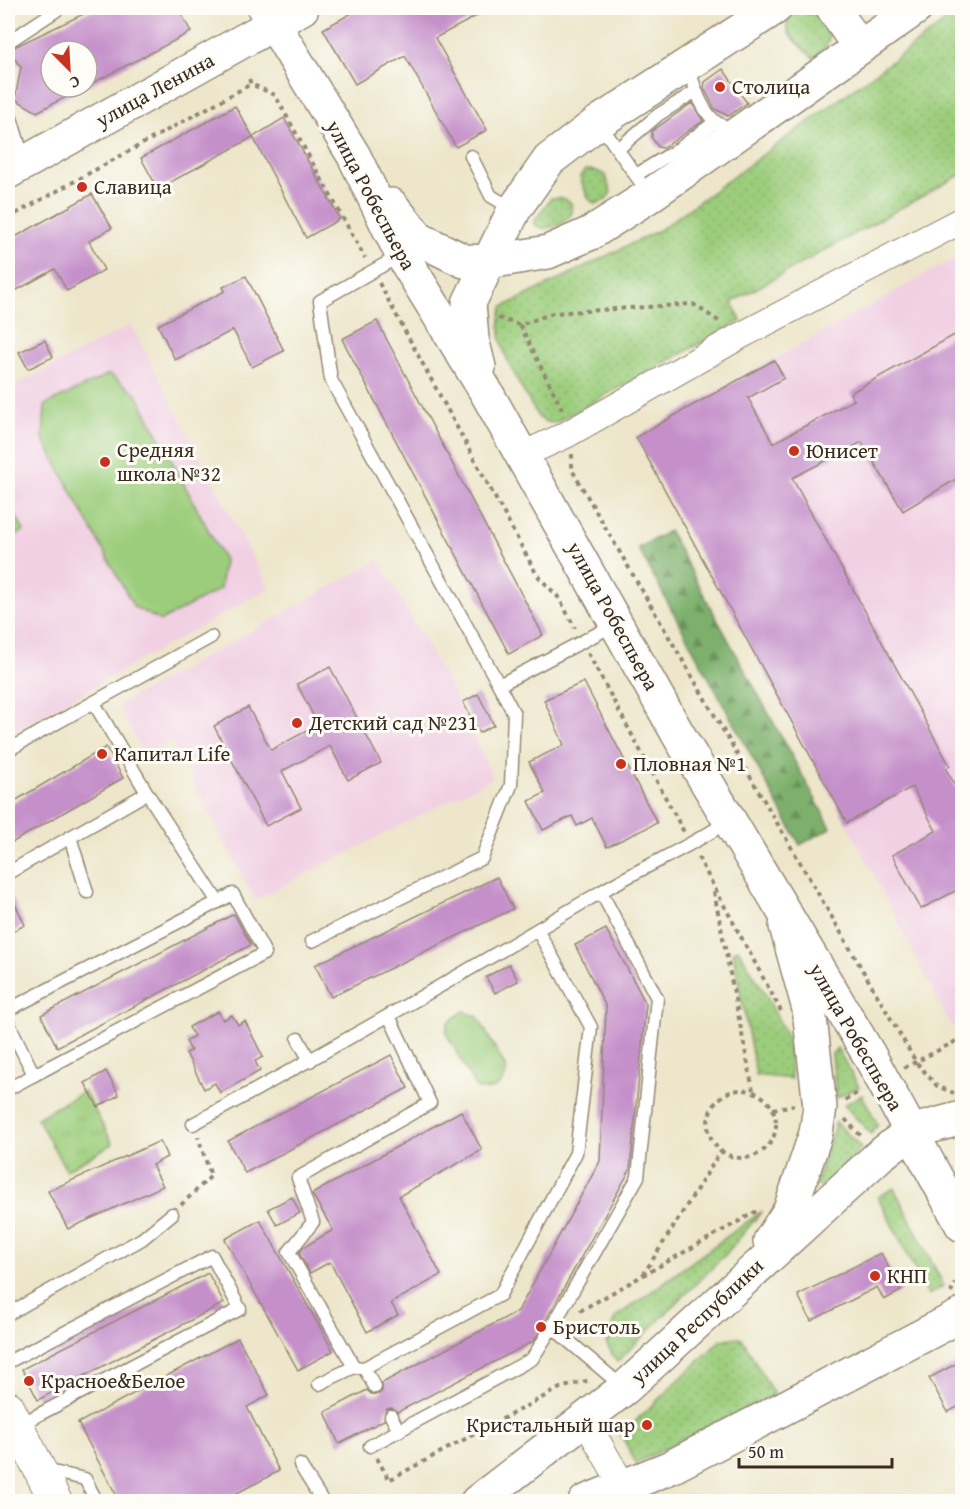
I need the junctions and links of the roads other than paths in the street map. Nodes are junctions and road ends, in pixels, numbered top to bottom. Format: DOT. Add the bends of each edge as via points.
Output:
graph roads {
  1 [pos="56,8"];
  2 [pos="302,8"];
  3 [pos="775,8"];
  4 [pos="916,8"];
  5 [pos="840,10"];
  6 [pos="269,16"];
  7 [pos="8,42"];
  8 [pos="859,47"];
  9 [pos="692,77"];
  10 [pos="8,108"];
  11 [pos="599,122"];
  12 [pos="727,128"];
  13 [pos="618,149"];
  14 [pos="354,156"];
  15 [pos="471,156"];
  16 [pos="16,167"];
  17 [pos="642,186"];
  18 [pos="514,210"];
  19 [pos="963,219"];
  20 [pos="402,255"];
  21 [pos="489,262"];
  22 [pos="485,390"];
  23 [pos="522,455"];
  24 [pos="618,623"];
  25 [pos="211,637"];
  26 [pos="500,685"];
  27 [pos="94,703"];
  28 [pos="8,750"];
  29 [pos="147,793"];
  30 [pos="730,820"];
  31 [pos="70,837"];
  32 [pos="8,873"];
  33 [pos="87,892"];
  34 [pos="602,892"];
  35 [pos="218,902"];
  36 [pos="781,906"];
  37 [pos="538,931"];
  38 [pos="312,941"];
  39 [pos="8,1010"];
  40 [pos="389,1016"];
  41 [pos="8,1022"];
  42 [pos="298,1040"];
  43 [pos="309,1061"];
  44 [pos="34,1075"];
  45 [pos="8,1089"];
  46 [pos="959,1109"];
  47 [pos="193,1124"];
  48 [pos="910,1132"];
  49 [pos="172,1214"];
  50 [pos="963,1225"];
  51 [pos="747,1275"];
  52 [pos="8,1314"];
  53 [pos="963,1315"];
  54 [pos="552,1327"];
  55 [pos="8,1362"];
  56 [pos="359,1368"];
  57 [pos="616,1381"];
  58 [pos="319,1384"];
  59 [pos="375,1387"];
  60 [pos="12,1416"];
  61 [pos="391,1416"];
  62 [pos="585,1420"];
  63 [pos="399,1431"];
  64 [pos="370,1446"];
  65 [pos="300,1465"];
  66 [pos="39,1468"];
  67 [pos="629,1494"];
  68 [pos="319,1501"];
  69 [pos="56,1502"];
  70 [pos="97,1502"];
  71 [pos="477,1502"];
  72 [pos="585,1502"];
  1 -- 7 [label="lane"];
  2 -- 6 [label="main road, улица Ленина"];
  3 -- 9 [label="main road"];
  4 -- 8 [label="main road"];
  5 -- 8 [label="main road"];
  6 -- 14 [label="main road, улица Робеспьера"];
  6 -- 16 [label="main road, улица Ленина"];
  8 -- 12 [label="main road"];
  9 -- 11 [label="main road"];
  9 -- 12 [label="lane"];
  9 -- 13 [label="lane" via="658,115"];
  10 -- 16 [label="lane"];
  11 -- 13 [label="lane"];
  11 -- 18 [label="main road" via="549,160"];
  12 -- 17 [label="main road"];
  13 -- 17 [label="lane"];
  14 -- 20 [label="main road, улица Робеспьера"];
  14 -- 21 [label="main road" via="419,239 464,261"];
  15 -- 18 [label="lane" via="491,196"];
  17 -- 21 [label="main road" via="591,233 548,252"];
  18 -- 21 [label="main road"];
  19 -- 23 [label="street"];
  20 -- 22 [label="main road, улица Робеспьера"];
  20 -- 26 [label="lane" via="320,301 331,380"];
  21 -- 22 [label="main road" via="469,303 472,339"];
  22 -- 23 [label="main road, улица Робеспьера"];
  23 -- 24 [label="main road, улица Робеспьера"];
  24 -- 26 [label="lane"];
  24 -- 30 [label="main road, улица Робеспьера"];
  25 -- 27 [label="lane"];
  26 -- 38 [label="lane" via="514,714 511,785 482,858"];
  27 -- 28 [label="lane"];
  27 -- 29 [label="lane"];
  29 -- 31 [label="lane"];
  29 -- 35 [label="lane"];
  30 -- 34 [label="lane" via="692,845"];
  30 -- 36 [label="main road, улица Робеспьера"];
  31 -- 32 [label="lane"];
  31 -- 33 [label="lane"];
  34 -- 37 [label="lane"];
  34 -- 54 [label="lane" via="657,998 638,1177"];
  35 -- 39 [label="lane"];
  35 -- 44 [label="lane" via="233,894 265,953"];
  36 -- 48 [label="main road, улица Робеспьера"];
  36 -- 51 [label="main road" via="809,1008 820,1107 816,1133 790,1210"];
  37 -- 40 [label="lane"];
  37 -- 56 [label="lane" via="591,1027 576,1153 500,1295"];
  40 -- 43 [label="lane"];
  40 -- 56 [label="lane" via="430,1103 298,1178 313,1222 289,1252"];
  41 -- 44 [label="lane"];
  42 -- 43 [label="lane"];
  43 -- 47 [label="lane"];
  44 -- 45 [label="lane"];
  46 -- 48 [label="main road"];
  48 -- 50 [label="main road, улица Робеспьера"];
  48 -- 51 [label="main road, улица Республики"];
  49 -- 52 [label="lane" via="142,1239"];
  51 -- 57 [label="main road, улица Республики"];
  53 -- 67 [label="main road" via="671,1467"];
  54 -- 57 [label="lane"];
  54 -- 63 [label="lane" via="532,1359"];
  55 -- 60 [label="lane" via="212,1256 240,1309"];
  56 -- 58 [label="lane"];
  56 -- 59 [label="lane"];
  57 -- 62 [label="main road, улица Республики"];
  60 -- 66 [label="street"];
  61 -- 63 [label="lane"];
  62 -- 67 [label="street"];
  62 -- 71 [label="main road, улица Республики"];
  63 -- 64 [label="lane"];
  65 -- 68 [label="lane"];
  66 -- 69 [label="street"];
  66 -- 70 [label="lane" via="85,1479"];
  67 -- 72 [label="main road"];
}
